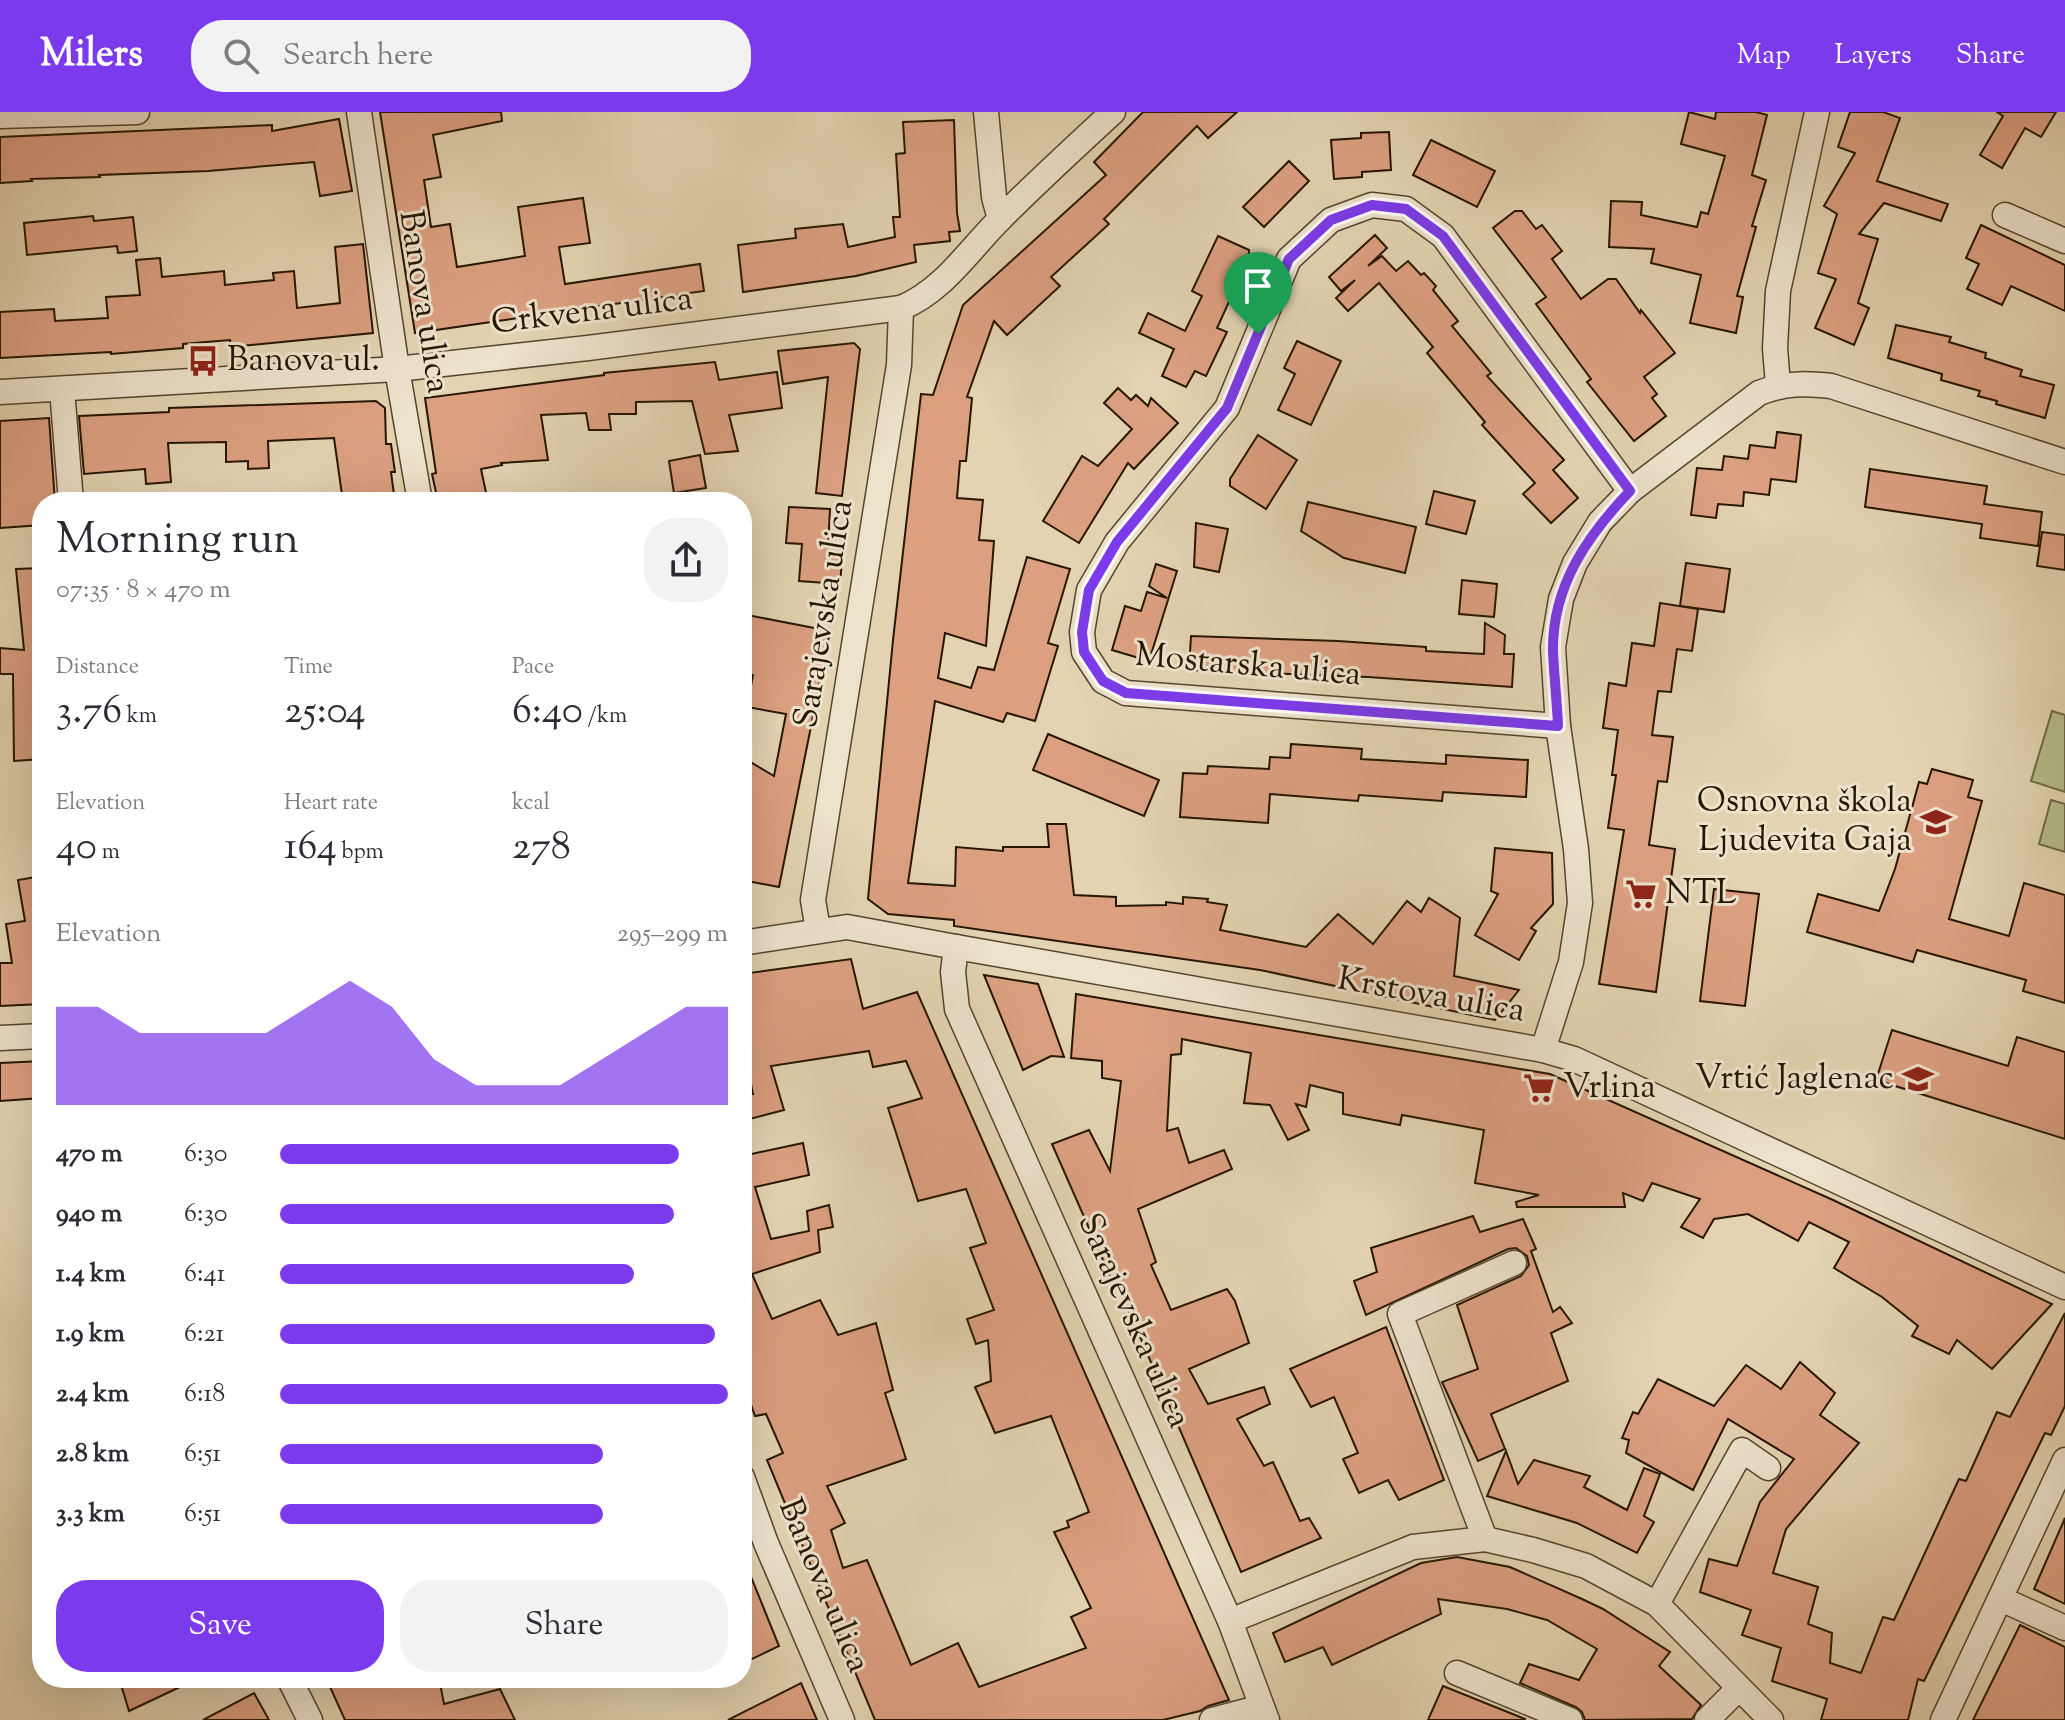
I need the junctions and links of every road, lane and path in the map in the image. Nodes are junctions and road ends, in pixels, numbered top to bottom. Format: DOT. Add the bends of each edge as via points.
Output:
graph roads {
  1 [pos="137,112"];
  2 [pos="359,112"];
  3 [pos="986,112"];
  4 [pos="1113,112"];
  5 [pos="1817,112"];
  6 [pos="0,116"];
  7 [pos="2005,215"];
  8 [pos="1000,219"];
  9 [pos="2065,241"];
  10 [pos="901,308"];
  11 [pos="397,369"];
  12 [pos="1778,385"];
  13 [pos="62,389"];
  14 [pos="0,392"];
  15 [pos="2065,462"];
  16 [pos="1630,491"];
  17 [pos="70,492"];
  18 [pos="418,492"];
  19 [pos="1558,726"];
  20 [pos="818,930"];
  21 [pos="752,941"];
  22 [pos="956,947"];
  23 [pos="32,1036"];
  24 [pos="0,1038"];
  25 [pos="1543,1050"];
  26 [pos="1514,1263"];
  27 [pos="2065,1287"];
  28 [pos="2065,1460"];
  29 [pos="1768,1468"];
  30 [pos="752,1504"];
  31 [pos="1485,1539"];
  32 [pos="2001,1599"];
  33 [pos="1657,1604"];
  34 [pos="1230,1621"];
  35 [pos="2065,1628"];
  36 [pos="1457,1673"];
  37 [pos="294,1688"];
  38 [pos="1739,1688"];
  39 [pos="1264,1713"];
  40 [pos="310,1720"];
  41 [pos="842,1720"];
  42 [pos="1212,1720"];
  43 [pos="1570,1720"];
  44 [pos="1707,1720"];
  45 [pos="1771,1720"];
  46 [pos="1943,1720"];
  1 -- 6 [label="street"];
  2 -- 11 [label="street, Banova ulica"];
  3 -- 8 [label="street"];
  4 -- 8 [label="street, Crkvena ulica"];
  5 -- 12 [label="street" via="1778,291"];
  7 -- 9 [label="street"];
  8 -- 10 [label="street, Crkvena ulica" via="930,291"];
  10 -- 11 [label="street, Crkvena ulica"];
  10 -- 20 [label="street, Sarajevska ulica" via="899,365 813,900"];
  11 -- 13 [label="street, Crkvena ulica"];
  11 -- 18 [label="street, Banova ulica"];
  12 -- 15 [label="street" via="1831,386"];
  12 -- 16 [label="street" via="1759,393"];
  13 -- 14 [label="street, Crkvena ulica"];
  13 -- 17 [label="street"];
  16 -- 19 [label="street" via="1600,522 1561,599 1553,647"];
  16 -- 19 [label="street, Mostarska ulica" via="1443,236 1406,209 1372,205 1331,220 1289,259 1227,408 1117,542 1089,590 1084,652 1103,681 1126,693"];
  19 -- 25 [label="street" via="1580,903 1571,962"];
  20 -- 21 [label="street, Krstova ulica"];
  20 -- 22 [label="street, Krstova ulica" via="873,930"];
  22 -- 25 [label="street, Krstova ulica"];
  22 -- 34 [label="street, Sarajevska ulica" via="957,1009"];
  23 -- 24 [label="street"];
  25 -- 27 [label="street, Krstova ulica" via="1738,1133"];
  26 -- 31 [label="street" via="1400,1314"];
  28 -- 32 [label="street"];
  29 -- 33 [label="street" via="1742,1450"];
  30 -- 41 [label="street, Banova ulica"];
  31 -- 33 [label="street" via="1586,1566"];
  31 -- 34 [label="street" via="1413,1547"];
  32 -- 35 [label="street"];
  32 -- 46 [label="street"];
  33 -- 38 [label="street"];
  34 -- 39 [label="street, Sarajevska ulica"];
  36 -- 43 [label="street"];
  37 -- 40 [label="street"];
  38 -- 44 [label="street"];
  38 -- 45 [label="street"];
  39 -- 42 [label="street"];
}
